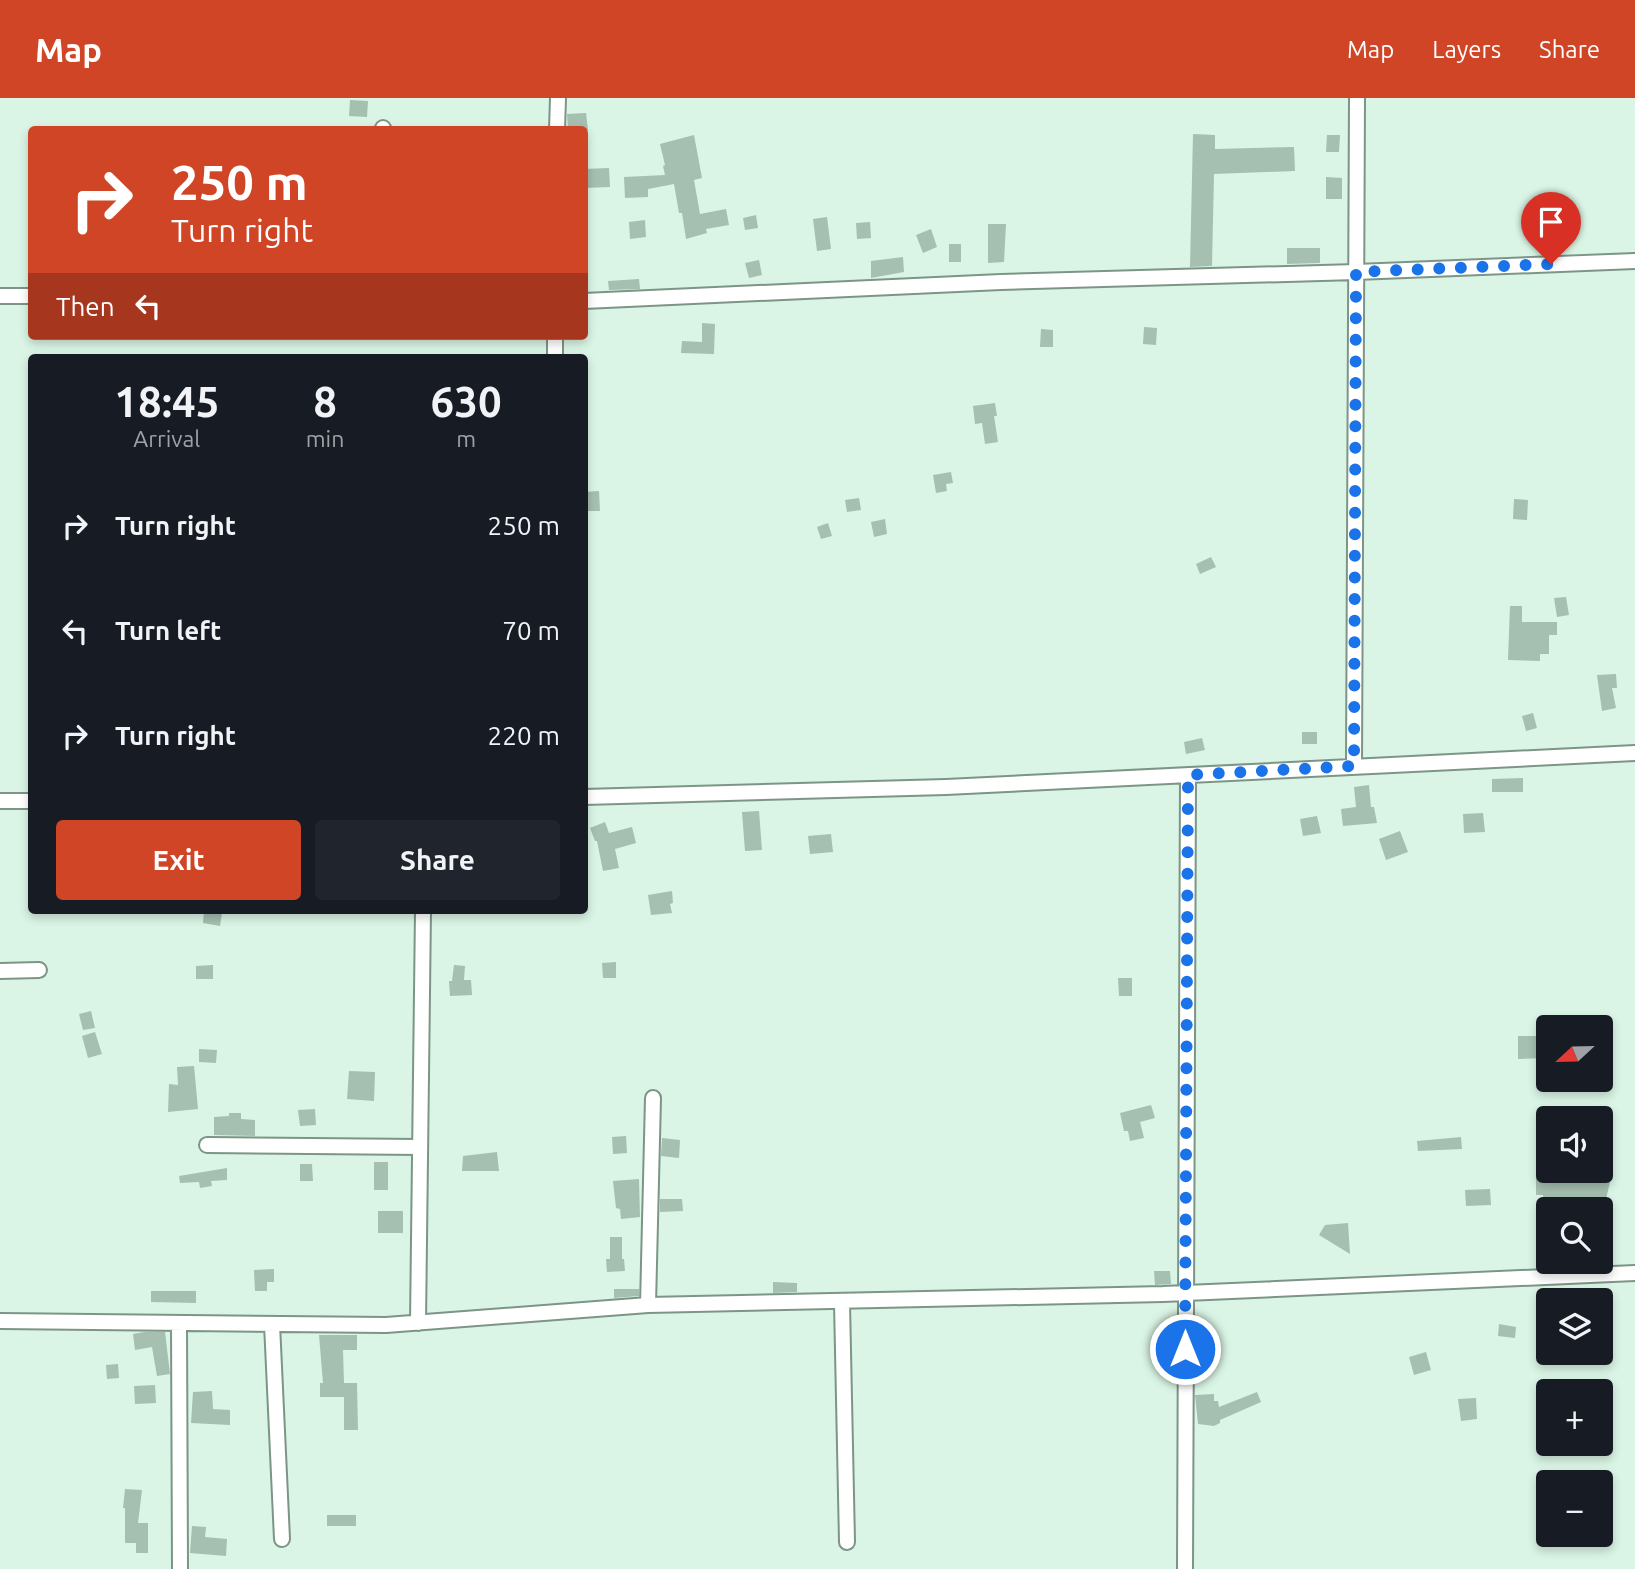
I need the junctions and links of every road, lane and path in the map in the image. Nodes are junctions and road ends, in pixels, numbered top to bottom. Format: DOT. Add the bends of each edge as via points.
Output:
graph roads {
  1 [pos="558,98"];
  2 [pos="1357,98"];
  3 [pos="557,126"];
  4 [pos="1635,261"];
  5 [pos="1356,272"];
  6 [pos="0,296"];
  7 [pos="28,296"];
  8 [pos="588,301"];
  9 [pos="1635,753"];
  10 [pos="1354,766"];
  11 [pos="1188,775"];
  12 [pos="588,797"];
  13 [pos="0,801"];
  14 [pos="28,801"];
  15 [pos="423,914"];
  16 [pos="40,970"];
  17 [pos="0,971"];
  18 [pos="653,1098"];
  19 [pos="207,1145"];
  20 [pos="420,1147"];
  21 [pos="1635,1273"];
  22 [pos="1185,1293"];
  23 [pos="842,1303"];
  24 [pos="648,1305"];
  25 [pos="0,1321"];
  26 [pos="179,1323"];
  27 [pos="418,1323"];
  28 [pos="272,1324"];
  29 [pos="282,1539"];
  30 [pos="847,1542"];
  31 [pos="180,1569"];
  32 [pos="1185,1569"];
  1 -- 3 [label="street"];
  2 -- 5 [label="street"];
  4 -- 5 [label="street"];
  5 -- 8 [label="street"];
  5 -- 10 [label="street"];
  6 -- 7 [label="street"];
  9 -- 10 [label="street"];
  10 -- 11 [label="street"];
  11 -- 12 [label="street"];
  11 -- 22 [label="street"];
  13 -- 14 [label="street"];
  15 -- 20 [label="street"];
  16 -- 17 [label="street"];
  18 -- 24 [label="street"];
  19 -- 20 [label="street"];
  20 -- 27 [label="street"];
  21 -- 22 [label="street"];
  22 -- 23 [label="street"];
  22 -- 32 [label="street"];
  23 -- 24 [label="street"];
  23 -- 30 [label="street"];
  24 -- 27 [label="street"];
  25 -- 26 [label="street"];
  26 -- 28 [label="street"];
  26 -- 31 [label="street"];
  27 -- 28 [label="street"];
  28 -- 29 [label="street"];
}
